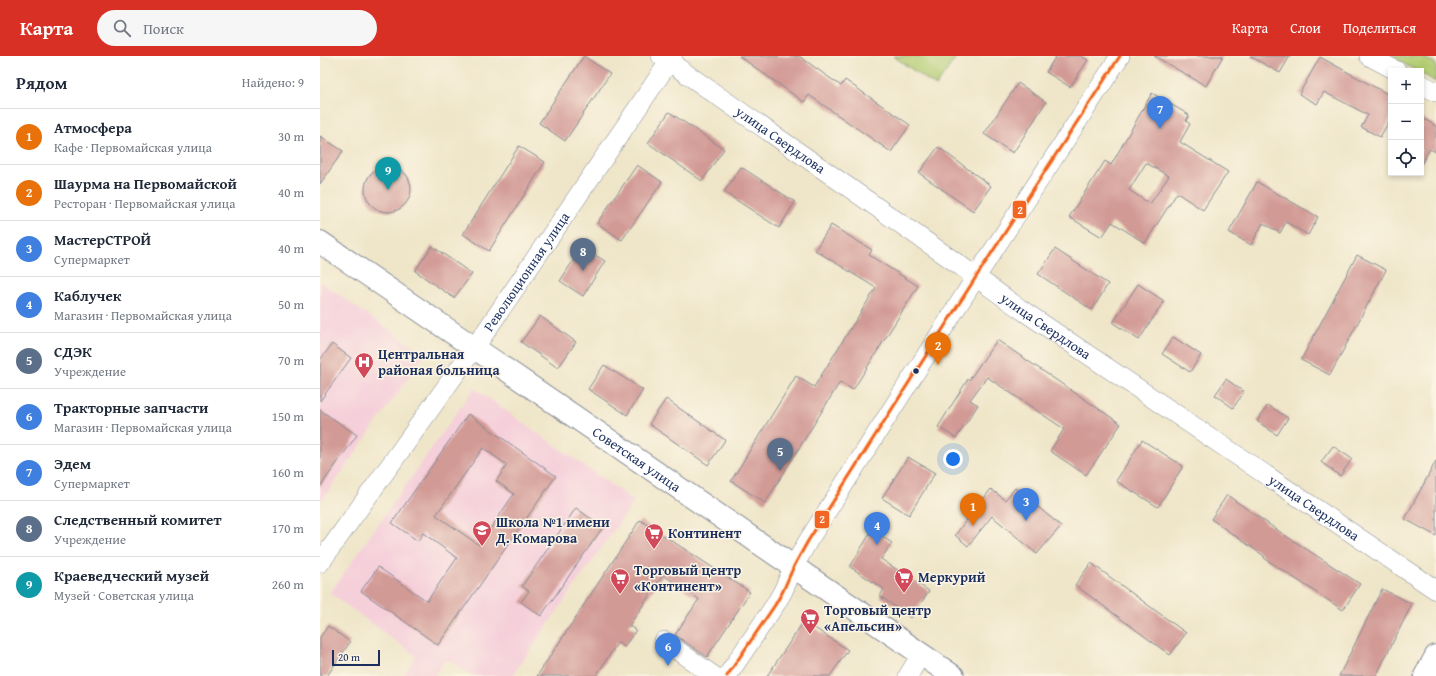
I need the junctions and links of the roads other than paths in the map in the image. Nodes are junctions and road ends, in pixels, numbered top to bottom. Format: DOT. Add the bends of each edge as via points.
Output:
graph roads {
  1 [pos="1120,56"];
  2 [pos="1370,56"];
  3 [pos="668,58"];
  4 [pos="1392,68"];
  5 [pos="1424,86"];
  6 [pos="1436,92"];
  7 [pos="320,242"];
  8 [pos="976,277"];
  9 [pos="474,349"];
  10 [pos="320,563"];
  11 [pos="794,566"];
  12 [pos="1436,590"];
  13 [pos="664,641"];
  14 [pos="922,654"];
  15 [pos="1436,656"];
  16 [pos="714,676"];
  17 [pos="727,676"];
  18 [pos="908,676"];
  19 [pos="953,676"];
  20 [pos="1425,676"];
  1 -- 8 [label="street"];
  2 -- 4 [label="street"];
  3 -- 8 [label="street, улица Свердлова"];
  3 -- 9 [label="street, Революционная улица"];
  5 -- 6 [label="street"];
  7 -- 9 [label="street, Советская улица"];
  8 -- 11 [label="street"];
  8 -- 12 [label="street, улица Свердлова"];
  9 -- 10 [label="street, Революционная улица"];
  9 -- 11 [label="street, Советская улица"];
  11 -- 14 [label="street, Советская улица"];
  11 -- 17 [label="street" via="775,605"];
  13 -- 16 [label="street"];
  14 -- 18 [label="street"];
  14 -- 19 [label="street, Советская улица"];
  15 -- 20 [label="street"];
}
